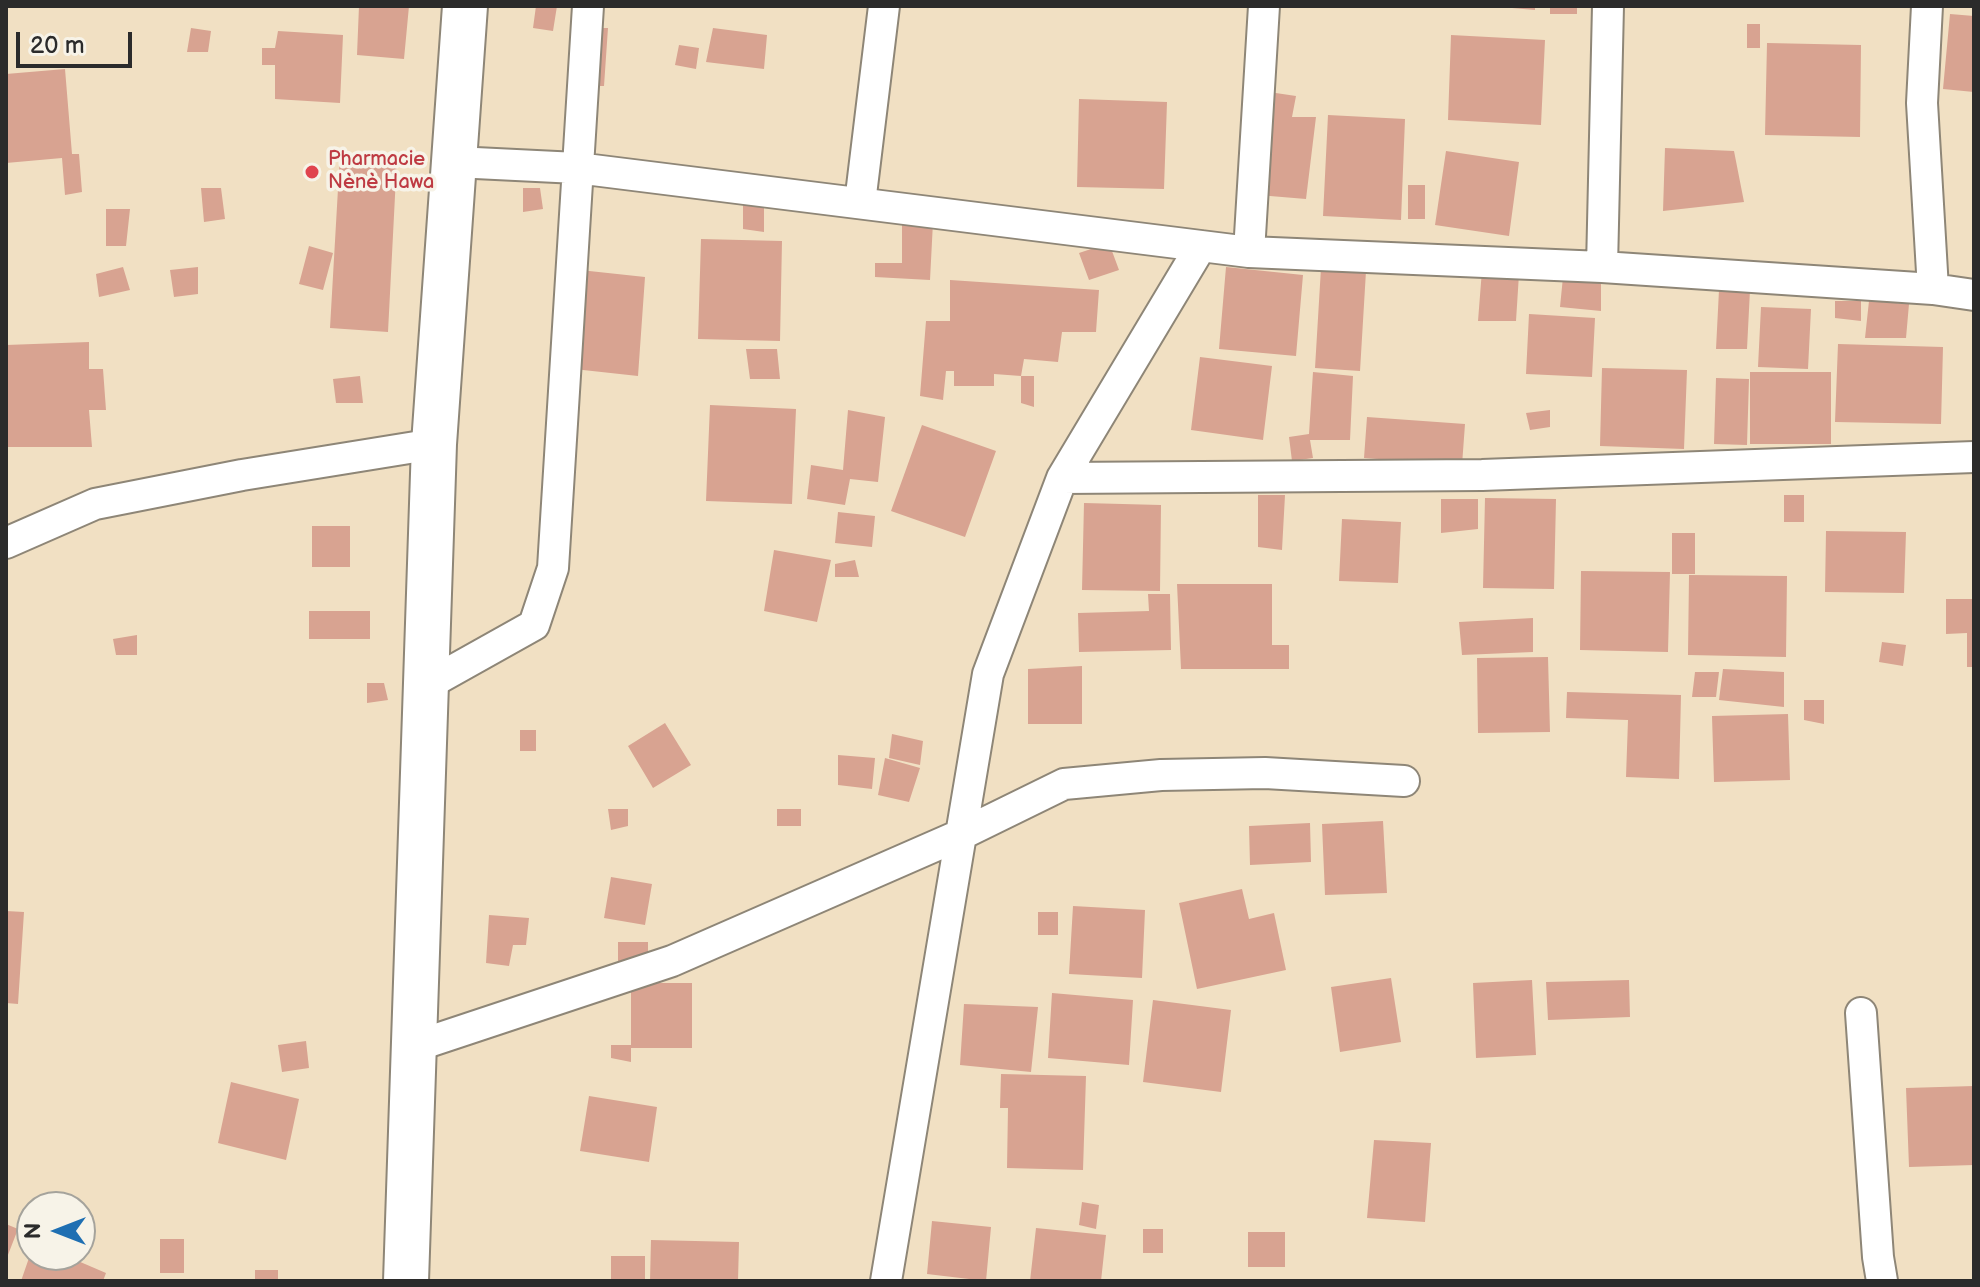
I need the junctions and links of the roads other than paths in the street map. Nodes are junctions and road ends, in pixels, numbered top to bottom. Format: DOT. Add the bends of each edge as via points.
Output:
graph roads {
  1 [pos="465,6"];
  2 [pos="588,6"];
  3 [pos="884,6"];
  4 [pos="1264,6"];
  5 [pos="1608,6"];
  6 [pos="1927,6"];
  7 [pos="455,162"];
  8 [pos="577,168"];
  9 [pos="860,203"];
  10 [pos="1201,246"];
  11 [pos="1249,252"];
  12 [pos="1602,267"];
  13 [pos="1933,289"];
  14 [pos="1974,295"];
  15 [pos="434,444"];
  16 [pos="1974,457"];
  17 [pos="1062,478"];
  18 [pos="6,543"];
  19 [pos="425,686"];
  20 [pos="1404,781"];
  21 [pos="960,835"];
  22 [pos="1861,1013"];
  23 [pos="416,1046"];
  24 [pos="406,1281"];
  25 [pos="886,1281"];
  26 [pos="1882,1281"];
  1 -- 7 [label="highway"];
  2 -- 8 [label="street"];
  3 -- 9 [label="street"];
  4 -- 11 [label="street"];
  5 -- 12 [label="street"];
  6 -- 13 [label="street" via="1922,103"];
  7 -- 8 [label="street"];
  7 -- 15 [label="highway"];
  8 -- 9 [label="street"];
  8 -- 19 [label="street" via="553,568 534,625"];
  9 -- 10 [label="street"];
  10 -- 11 [label="street"];
  10 -- 17 [label="street"];
  11 -- 12 [label="street"];
  12 -- 13 [label="street"];
  13 -- 14 [label="street"];
  15 -- 18 [label="street" via="95,504"];
  15 -- 19 [label="highway"];
  16 -- 17 [label="street" via="1482,475"];
  17 -- 21 [label="street" via="988,674"];
  19 -- 23 [label="highway"];
  20 -- 21 [label="street" via="1265,773 1064,784"];
  21 -- 23 [label="street" via="672,961"];
  21 -- 25 [label="street"];
  22 -- 26 [label="street"];
  23 -- 24 [label="highway"];
}
